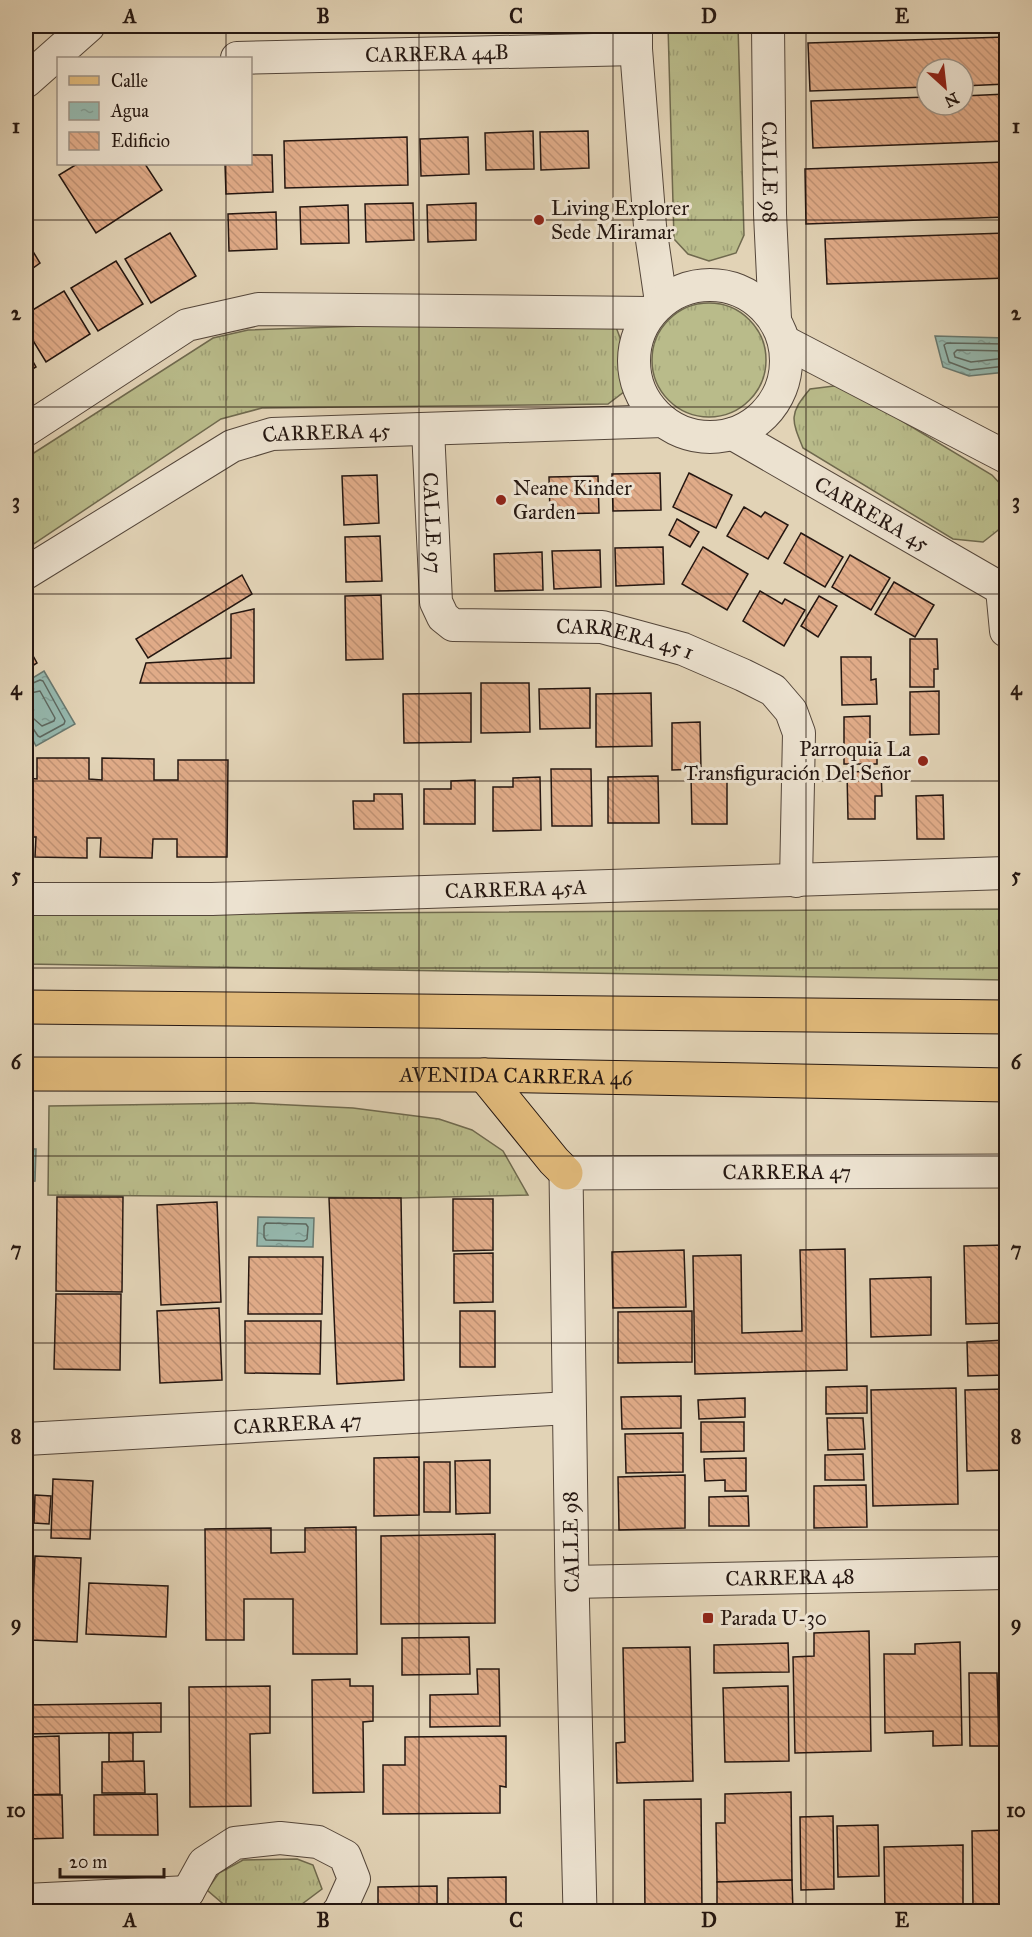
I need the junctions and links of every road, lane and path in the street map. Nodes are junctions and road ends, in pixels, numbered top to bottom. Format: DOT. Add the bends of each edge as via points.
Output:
graph roads {
  1 [pos="88,26"];
  2 [pos="768,26"];
  3 [pos="636,37"];
  4 [pos="252,57"];
  5 [pos="26,81"];
  6 [pos="656,307"];
  7 [pos="780,331"];
  8 [pos="663,421"];
  9 [pos="428,429"];
  10 [pos="26,430"];
  11 [pos="733,434"];
  12 [pos="1006,457"];
  13 [pos="26,573"];
  14 [pos="1004,585"];
  15 [pos="443,617"];
  16 [pos="1006,631"];
  17 [pos="1006,873"];
  18 [pos="796,881"];
  19 [pos="26,899"];
  20 [pos="26,1007"];
  21 [pos="1006,1017"];
  22 [pos="26,1074"];
  23 [pos="484,1075"];
  24 [pos="1006,1085"];
  25 [pos="1006,1171"];
  26 [pos="566,1173"];
  27 [pos="569,1408"];
  28 [pos="26,1439"];
  29 [pos="1006,1573"];
  30 [pos="572,1582"];
  31 [pos="26,1900"];
  32 [pos="196,1902"];
  33 [pos="338,1911"];
  34 [pos="580,1911"];
  1 -- 5 [label="street"];
  2 -- 7 [label="street, CALLE 98" via="770,214"];
  3 -- 4 [label="street, CARRERA 44B"];
  3 -- 6 [label="street"];
  6 -- 7 [label="street" via="683,290 709,284 734,288 757,300"];
  6 -- 8 [label="street" via="640,330 634,370 649,407"];
  6 -- 10 [label="street" via="258,309 187,325"];
  7 -- 11 [label="street" via="787,365 782,388 771,408 754,424"];
  7 -- 12 [label="street"];
  8 -- 9 [label="street, CARRERA 45"];
  8 -- 11 [label="street" via="696,436"];
  9 -- 13 [label="street, CARRERA 45" via="272,434 232,446"];
  9 -- 15 [label="street, CALLE 97" via="436,602"];
  11 -- 14 [label="street, CARRERA 45"];
  14 -- 16 [label="street"];
  15 -- 18 [label="street, CARRERA 45 1" via="453,625 602,627 683,649 773,690 791,711 799,734"];
  17 -- 18 [label="street, CARRERA 45A"];
  18 -- 19 [label="street, CARRERA 45A" via="212,899"];
  20 -- 21 [label="main road"];
  22 -- 23 [label="main road, AVENIDA CARRERA 46"];
  23 -- 24 [label="main road, AVENIDA CARRERA 46"];
  23 -- 26 [label="main road"];
  25 -- 26 [label="street, CARRERA 47"];
  26 -- 27 [label="street, CALLE 98"];
  27 -- 28 [label="street, CARRERA 47"];
  27 -- 30 [label="street, CALLE 98"];
  29 -- 30 [label="street, CARRERA 48"];
  30 -- 34 [label="street, CALLE 98"];
  31 -- 32 [label="street"];
  32 -- 33 [label="street" via="204,1863 235,1843 280,1838 318,1842 345,1856 354,1879"];
}
